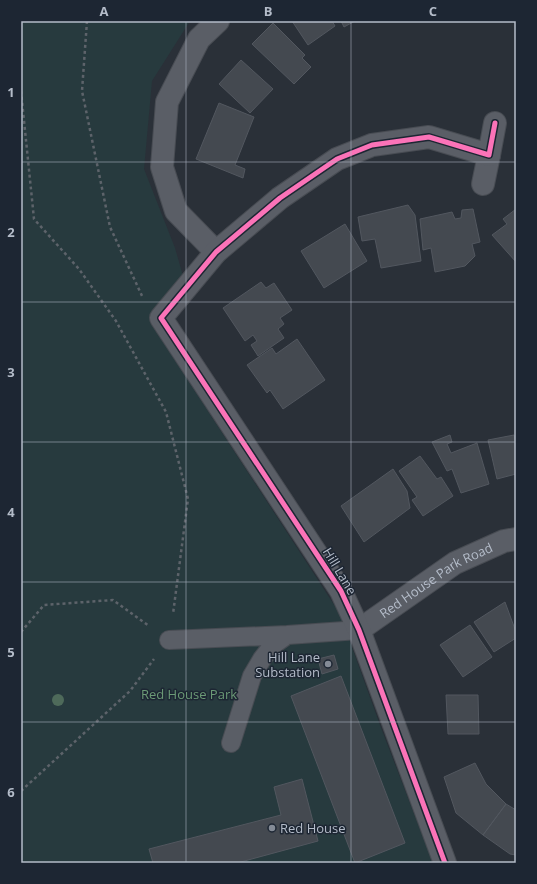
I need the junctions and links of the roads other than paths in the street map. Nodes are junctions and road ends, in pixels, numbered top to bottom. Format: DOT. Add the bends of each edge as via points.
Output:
graph roads {
  1 [pos="218,21"];
  2 [pos="495,123"];
  3 [pos="488,155"];
  4 [pos="483,184"];
  5 [pos="216,252"];
  6 [pos="516,540"];
  7 [pos="359,630"];
  8 [pos="287,635"];
  9 [pos="169,640"];
  10 [pos="232,743"];
  11 [pos="445,863"];
  1 -- 5 [label="street" via="199,39 167,102 162,167 176,212"];
  2 -- 3 [label="street"];
  3 -- 4 [label="street"];
  3 -- 5 [label="street" via="430,137 372,145 337,159 286,194"];
  5 -- 7 [label="street, Hill Lane" via="162,318 341,591"];
  6 -- 7 [label="street, Red House Park Road" via="504,541 455,563"];
  7 -- 8 [label="lane"];
  7 -- 11 [label="street, Hill Lane"];
  8 -- 9 [label="lane"];
  8 -- 10 [label="lane" via="273,645 252,676"];
}
